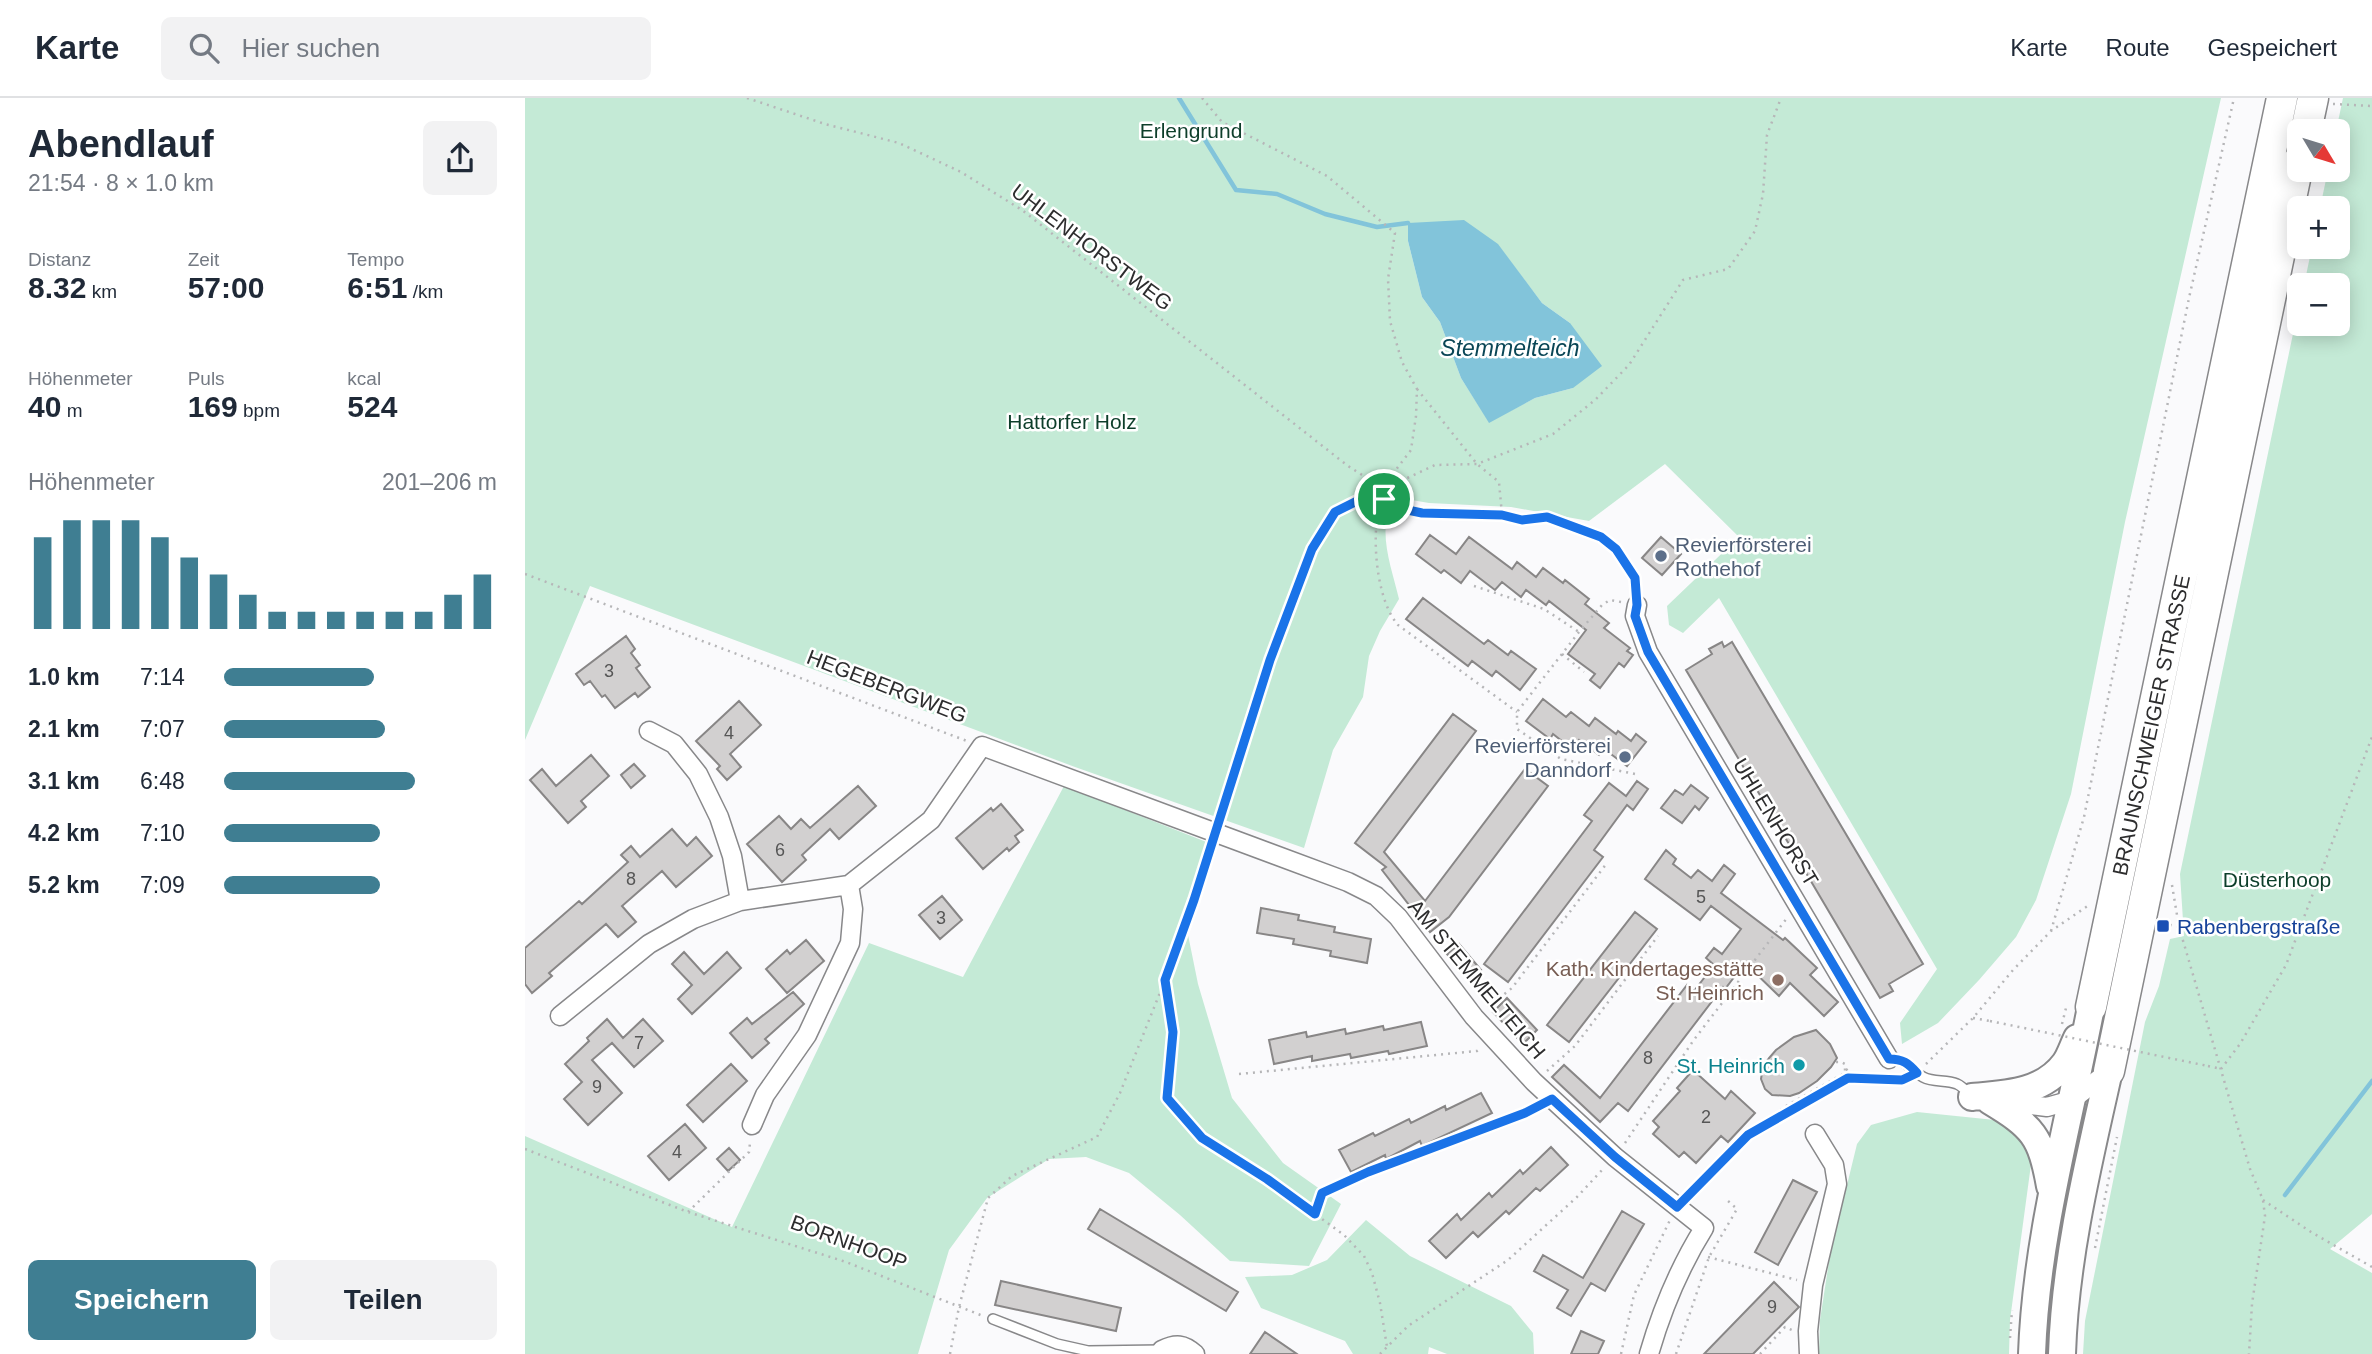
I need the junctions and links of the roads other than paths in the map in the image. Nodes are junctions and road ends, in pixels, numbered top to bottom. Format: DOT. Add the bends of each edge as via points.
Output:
graph roads {
  1 [pos="2282,98"];
  2 [pos="2321,101"];
  3 [pos="2312,119"];
  4 [pos="2295,182"];
  5 [pos="1637,605"];
  6 [pos="649,731"];
  7 [pos="982,746"];
  8 [pos="849,885"];
  9 [pos="740,901"];
  10 [pos="2091,1007"];
  11 [pos="560,1016"];
  12 [pos="1889,1059"];
  13 [pos="2121,1065"];
  14 [pos="1981,1099"];
  15 [pos="2072,1100"];
  16 [pos="752,1125"];
  17 [pos="1815,1134"];
  18 [pos="2052,1194"];
  19 [pos="993,1319"];
  20 [pos="1161,1352"];
  21 [pos="1195,1354"];
  22 [pos="1649,1354"];
  23 [pos="1809,1354"];
  24 [pos="2032,1354"];
  25 [pos="2062,1354"];
  1 -- 10 [label="highway, BRAUNSCHWEIGER STRASSE"];
  2 -- 3 [label="highway"];
  4 -- 13 [label="highway, BRAUNSCHWEIGER STRASSE"];
  5 -- 12 [label="street, UHLENHORST" via="1635,616 1648,652"];
  6 -- 9 [label="street" via="674,744 698,774 732,856"];
  7 -- 8 [label="street, HEGEBERGWEG" via="931,820"];
  7 -- 22 [label="street, AM STEMMELTEICH" via="1376,896 1398,917 1474,1017 1534,1082 1615,1157 1704,1228 1667,1298"];
  8 -- 9 [label="street"];
  8 -- 16 [label="street" via="853,909 850,943 807,1035 765,1095"];
  9 -- 11 [label="street" via="693,919 649,944"];
  10 -- 14 [label="main road" via="2065,1062 2052,1077 2034,1087"];
  10 -- 15 [label="main road, BRAUNSCHWEIGER STRASSE"];
  12 -- 14 [label="lane" via="1900,1059 1917,1073 1957,1084"];
  13 -- 15 [label="street"];
  13 -- 25 [label="main road, BRAUNSCHWEIGER STRASSE" via="2079,1213"];
  14 -- 15 [label="street" via="2047,1107"];
  14 -- 18 [label="main road" via="2014,1115 2031,1130 2046,1163"];
  15 -- 18 [label="main road, BRAUNSCHWEIGER STRASSE"];
  17 -- 23 [label="street" via="1834,1165 1837,1185 1813,1285"];
  18 -- 24 [label="main road, BRAUNSCHWEIGER STRASSE"];
  19 -- 20 [label="lane" via="1088,1351"];
  20 -- 21 [label="street" via="1173,1345 1186,1346"];
}
